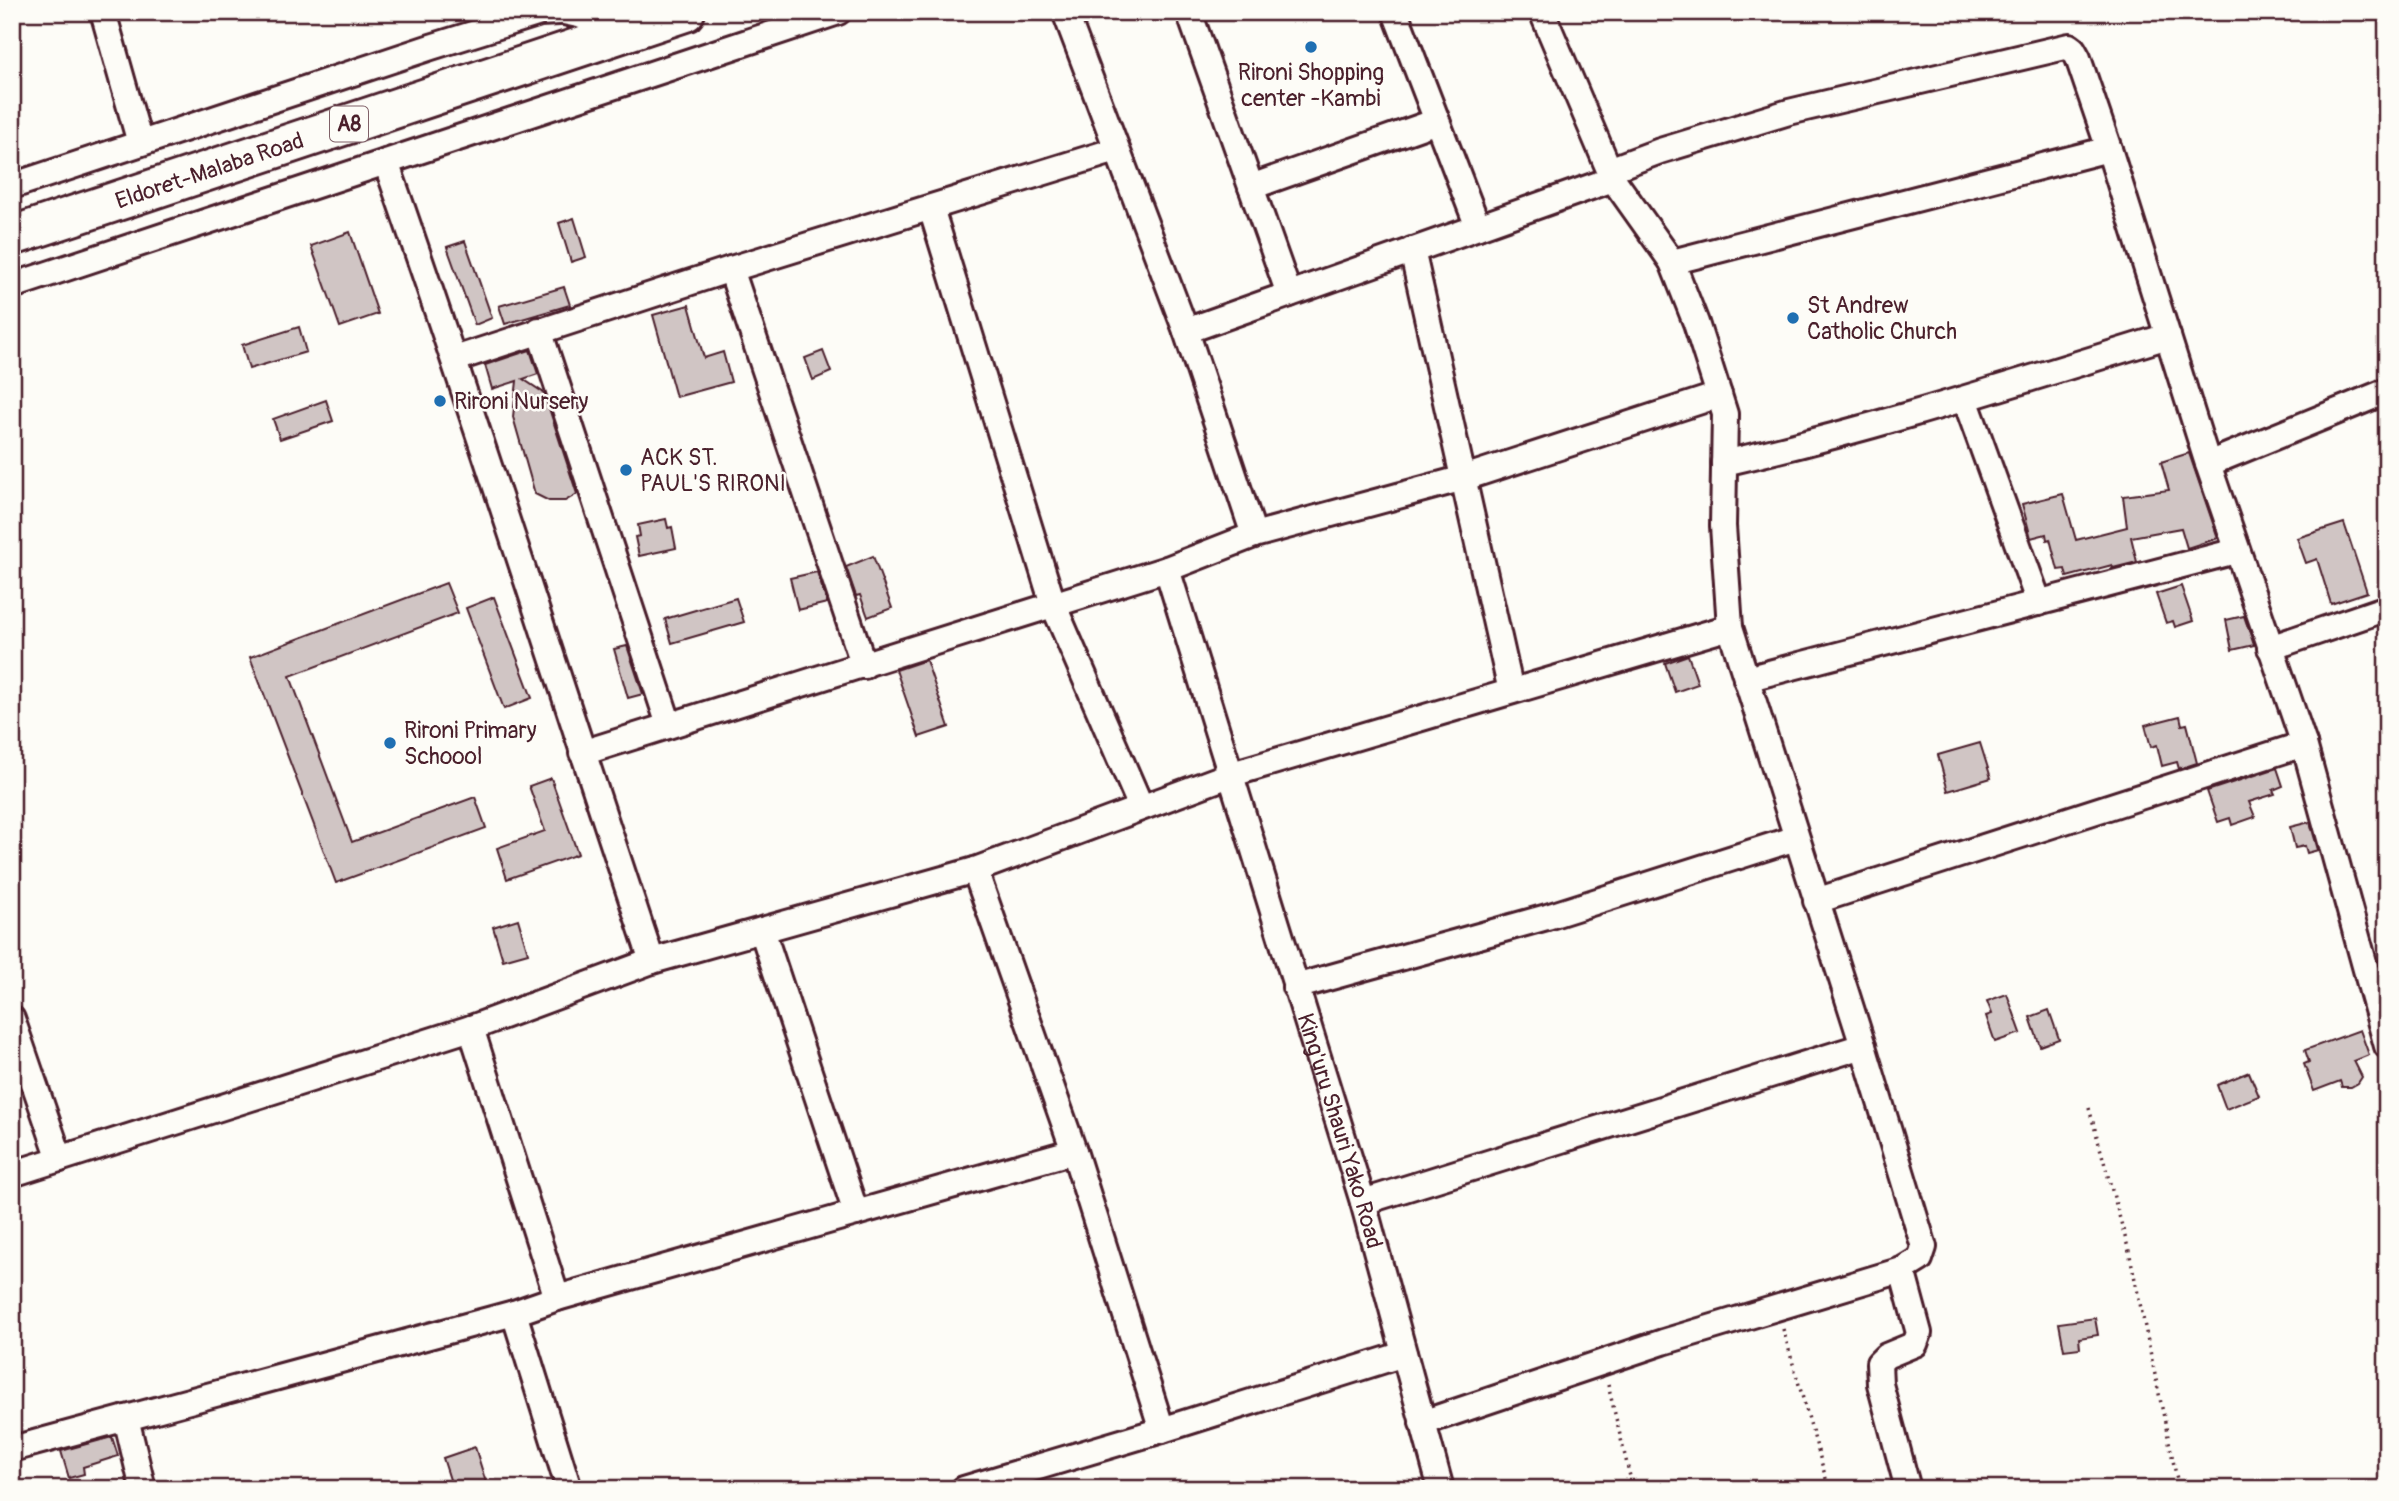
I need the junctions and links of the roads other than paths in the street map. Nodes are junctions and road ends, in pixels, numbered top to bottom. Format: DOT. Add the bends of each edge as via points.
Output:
graph roads {
  1 [pos="103,12"];
  2 [pos="685,12"];
  3 [pos="838,12"];
  4 [pos="1065,12"];
  5 [pos="1189,12"];
  6 [pos="1395,12"];
  7 [pos="1542,12"];
  8 [pos="578,14"];
  9 [pos="508,17"];
  10 [pos="1437,121"];
  11 [pos="140,143"];
  12 [pos="2109,149"];
  13 [pos="1116,150"];
  14 [pos="386,162"];
  15 [pos="1611,174"];
  16 [pos="12,186"];
  17 [pos="1251,187"];
  18 [pos="931,208"];
  19 [pos="12,210"];
  20 [pos="1478,227"];
  21 [pos="12,236"];
  22 [pos="1412,250"];
  23 [pos="1672,262"];
  24 [pos="731,269"];
  25 [pos="12,286"];
  26 [pos="1289,294"];
  27 [pos="539,330"];
  28 [pos="1186,331"];
  29 [pos="2168,336"];
  30 [pos="455,359"];
  31 [pos="2387,391"];
  32 [pos="1719,395"];
  33 [pos="1965,398"];
  34 [pos="1724,463"];
  35 [pos="2208,464"];
  36 [pos="1464,478"];
  37 [pos="1254,535"];
  38 [pos="2236,551"];
  39 [pos="1167,569"];
  40 [pos="2039,603"];
  41 [pos="1053,604"];
  42 [pos="2387,608"];
  43 [pos="1730,627"];
  44 [pos="2270,648"];
  45 [pos="864,666"];
  46 [pos="1746,679"];
  47 [pos="1511,691"];
  48 [pos="668,726"];
  49 [pos="2304,744"];
  50 [pos="582,753"];
  51 [pos="1231,775"];
  52 [pos="1141,807"];
  53 [pos="1796,838"];
  54 [pos="975,870"];
  55 [pos="1816,901"];
  56 [pos="762,930"];
  57 [pos="653,961"];
  58 [pos="1295,987"];
  59 [pos="12,1019"];
  60 [pos="471,1028"];
  61 [pos="1863,1046"];
  62 [pos="2387,1046"];
  63 [pos="1074,1151"];
  64 [pos="60,1159"];
  65 [pos="12,1174"];
  66 [pos="1363,1202"];
  67 [pos="856,1213"];
  68 [pos="1902,1270"];
  69 [pos="557,1298"];
  70 [pos="513,1313"];
  71 [pos="1404,1354"];
  72 [pos="126,1418"];
  73 [pos="1422,1423"];
  74 [pos="1162,1430"];
  75 [pos="12,1449"];
  76 [pos="143,1489"];
  77 [pos="569,1489"];
  78 [pos="964,1489"];
  79 [pos="1441,1489"];
  80 [pos="1908,1489"];
  1 -- 11 [label="street"];
  2 -- 21 [label="highway, Eldoret-Malaba Road / A8"];
  3 -- 14 [label="street"];
  4 -- 13 [label="street"];
  5 -- 17 [label="street"];
  6 -- 10 [label="street"];
  7 -- 15 [label="street"];
  8 -- 9 [label="street, Eldoret-Malaba Road"];
  8 -- 19 [label="highway, Eldoret-Malaba Road / A8"];
  9 -- 11 [label="street, Eldoret-Malaba Road"];
  10 -- 17 [label="street"];
  10 -- 20 [label="street"];
  11 -- 16 [label="street, Eldoret-Malaba Road"];
  12 -- 15 [label="street" via="2078,58 2068,46 1789,112 1660,151"];
  12 -- 23 [label="street"];
  12 -- 29 [label="street"];
  13 -- 18 [label="street"];
  13 -- 28 [label="street"];
  14 -- 25 [label="street"];
  14 -- 30 [label="street"];
  15 -- 20 [label="street"];
  15 -- 23 [label="street"];
  17 -- 26 [label="street"];
  18 -- 24 [label="street"];
  18 -- 41 [label="street"];
  20 -- 22 [label="street"];
  22 -- 26 [label="street"];
  22 -- 36 [label="street"];
  23 -- 32 [label="street"];
  24 -- 27 [label="street"];
  24 -- 45 [label="street"];
  26 -- 28 [label="street"];
  27 -- 30 [label="street"];
  27 -- 48 [label="street"];
  28 -- 37 [label="street"];
  29 -- 33 [label="street"];
  29 -- 35 [label="street"];
  30 -- 50 [label="street"];
  31 -- 35 [label="street"];
  32 -- 34 [label="street" via="1725,414"];
  32 -- 36 [label="street"];
  33 -- 34 [label="street"];
  33 -- 40 [label="street"];
  34 -- 43 [label="street"];
  35 -- 38 [label="street"];
  36 -- 37 [label="street"];
  36 -- 47 [label="street"];
  37 -- 39 [label="street"];
  38 -- 40 [label="street"];
  38 -- 44 [label="street"];
  39 -- 41 [label="street"];
  39 -- 51 [label="street, King'uru Shauri Yako Road"];
  40 -- 46 [label="street"];
  41 -- 45 [label="street"];
  41 -- 52 [label="street"];
  42 -- 44 [label="street"];
  43 -- 46 [label="street"];
  43 -- 47 [label="street"];
  44 -- 49 [label="street"];
  45 -- 48 [label="street"];
  46 -- 53 [label="street"];
  47 -- 51 [label="street"];
  48 -- 50 [label="street"];
  49 -- 55 [label="street"];
  49 -- 62 [label="street"];
  50 -- 57 [label="street"];
  51 -- 52 [label="street"];
  51 -- 58 [label="street, King'uru Shauri Yako Road"];
  52 -- 54 [label="street"];
  53 -- 55 [label="street"];
  53 -- 58 [label="street" via="1547,917"];
  54 -- 56 [label="street"];
  54 -- 63 [label="street"];
  55 -- 61 [label="street"];
  56 -- 57 [label="street"];
  56 -- 67 [label="street"];
  57 -- 60 [label="street"];
  58 -- 66 [label="street, King'uru Shauri Yako Road"];
  59 -- 64 [label="street"];
  60 -- 64 [label="street"];
  60 -- 69 [label="street"];
  61 -- 66 [label="street"];
  61 -- 68 [label="street" via="1924,1247 1920,1259"];
  63 -- 67 [label="street"];
  63 -- 74 [label="street"];
  64 -- 65 [label="street"];
  66 -- 71 [label="street, King'uru Shauri Yako Road"];
  67 -- 69 [label="street"];
  68 -- 73 [label="street"];
  68 -- 80 [label="street" via="1919,1333 1915,1344 1879,1363 1880,1384"];
  69 -- 70 [label="street"];
  70 -- 72 [label="street"];
  70 -- 77 [label="street"];
  71 -- 73 [label="street, King'uru Shauri Yako Road"];
  71 -- 74 [label="street"];
  72 -- 75 [label="street"];
  72 -- 76 [label="street"];
  73 -- 79 [label="street, King'uru Shauri Yako Road"];
  74 -- 78 [label="street"];
}
